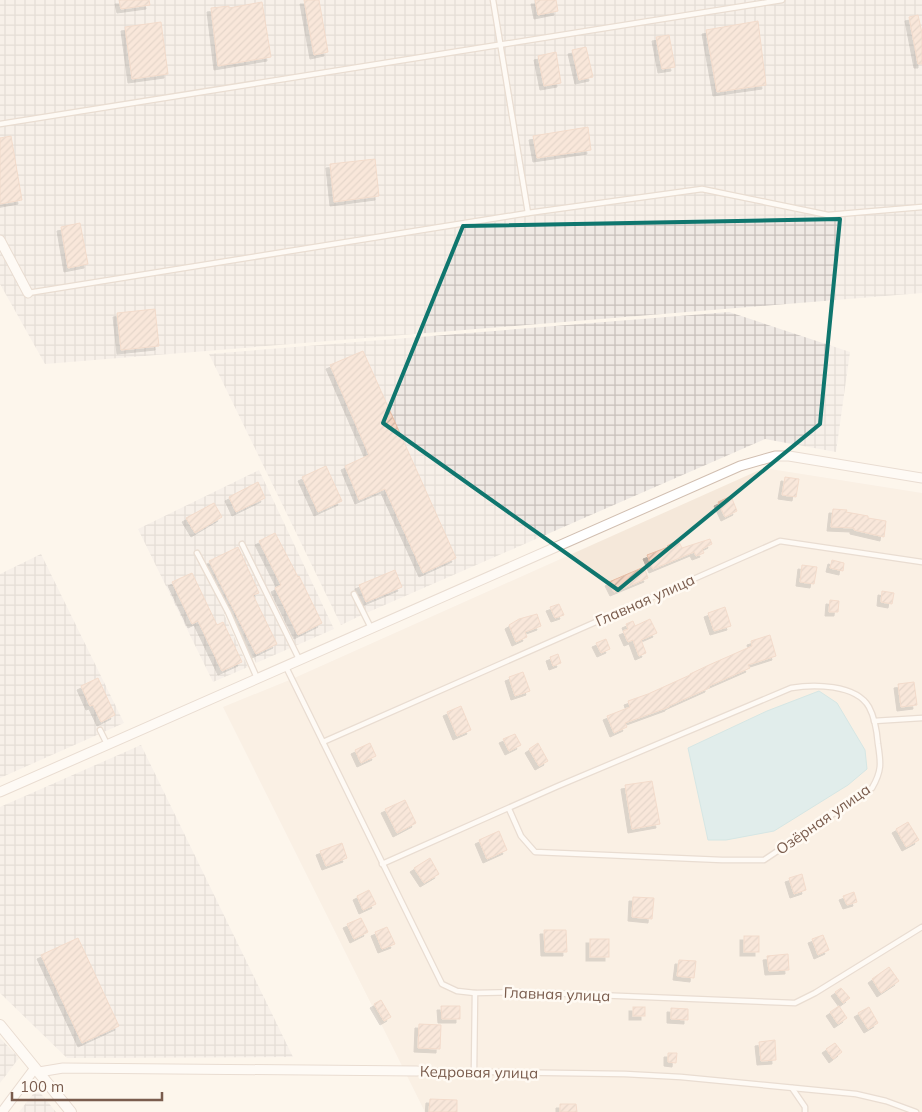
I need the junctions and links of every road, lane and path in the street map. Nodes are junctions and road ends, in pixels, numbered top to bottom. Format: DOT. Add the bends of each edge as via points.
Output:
graph roads {
  1 [pos="493,0"];
  2 [pos="782,0"];
  3 [pos="501,46"];
  4 [pos="0,124"];
  5 [pos="922,207"];
  6 [pos="528,213"];
  7 [pos="0,240"];
  8 [pos="28,293"];
  9 [pos="922,478"];
  10 [pos="242,544"];
  11 [pos="197,553"];
  12 [pos="922,562"];
  13 [pos="354,594"];
  14 [pos="371,628"];
  15 [pos="299,659"];
  16 [pos="285,666"];
  17 [pos="258,678"];
  18 [pos="922,718"];
  19 [pos="874,721"];
  20 [pos="100,730"];
  21 [pos="322,742"];
  22 [pos="107,744"];
  23 [pos="0,792"];
  24 [pos="509,808"];
  25 [pos="382,864"];
  26 [pos="922,927"];
  27 [pos="475,993"];
  28 [pos="0,1025"];
  29 [pos="37,1070"];
  30 [pos="418,1072"];
  31 [pos="474,1072"];
  32 [pos="792,1088"];
  33 [pos="2,1112"];
  34 [pos="71,1112"];
  35 [pos="805,1112"];
  36 [pos="916,1112"];
  1 -- 3 [label="lane"];
  2 -- 3 [label="lane"];
  3 -- 4 [label="lane"];
  3 -- 6 [label="lane"];
  5 -- 6 [label="lane" via="828,215 702,189"];
  6 -- 8 [label="lane"];
  7 -- 8 [label="street"];
  9 -- 14 [label="street" via="789,456 759,459"];
  10 -- 15 [label="lane"];
  11 -- 17 [label="lane"];
  12 -- 21 [label="lane, Главная улица" via="780,541"];
  13 -- 14 [label="lane"];
  14 -- 15 [label="street"];
  15 -- 16 [label="street"];
  16 -- 17 [label="street"];
  16 -- 21 [label="lane, Главная улица"];
  17 -- 22 [label="street"];
  18 -- 19 [label="lane"];
  19 -- 24 [label="lane, Озёрная улица" via="868,706 858,696 826,685 791,688"];
  19 -- 24 [label="lane, Озёрная улица" via="880,762 879,776 872,788 764,860 535,852 521,836"];
  20 -- 22 [label="lane"];
  21 -- 25 [label="lane, Главная улица"];
  22 -- 23 [label="street"];
  24 -- 25 [label="lane, Озёрная улица"];
  25 -- 27 [label="lane, Главная улица" via="442,984 457,991"];
  26 -- 27 [label="lane, Главная улица" via="795,1003"];
  27 -- 31 [label="lane"];
  28 -- 29 [label="street"];
  29 -- 30 [label="street, Кедровая улица"];
  29 -- 33 [label="street"];
  29 -- 34 [label="street"];
  30 -- 31 [label="lane, Кедровая улица"];
  31 -- 32 [label="lane, Кедровая улица" via="625,1074"];
  32 -- 35 [label="lane"];
  32 -- 36 [label="lane, Кедровая улица" via="856,1094"];
}
